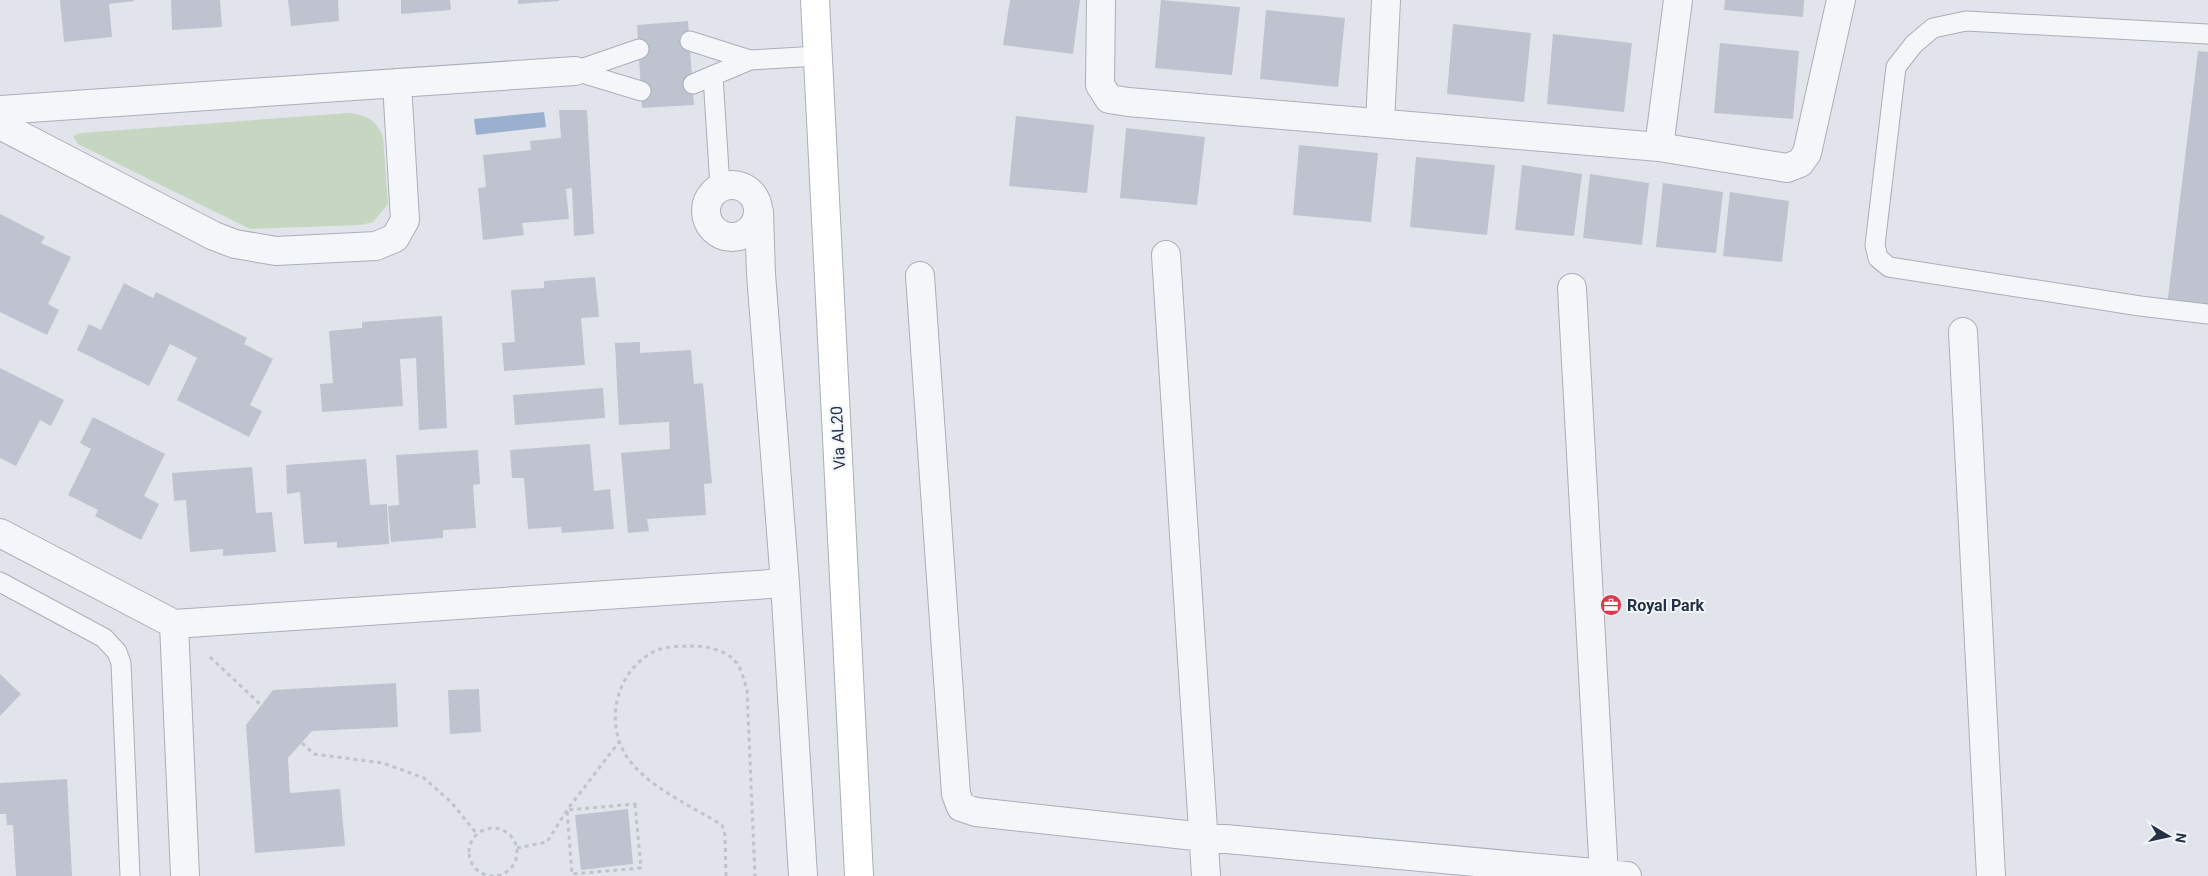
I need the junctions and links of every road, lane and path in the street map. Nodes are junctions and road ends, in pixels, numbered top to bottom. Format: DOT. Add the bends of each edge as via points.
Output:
graph roads {
  1 [pos="815,0"];
  2 [pos="1102,0"];
  3 [pos="1386,0"];
  4 [pos="1678,0"];
  5 [pos="1841,0"];
  6 [pos="2208,34"];
  7 [pos="690,41"];
  8 [pos="638,49"];
  9 [pos="818,56"];
  10 [pos="750,60"];
  11 [pos="575,71"];
  12 [pos="713,76"];
  13 [pos="396,83"];
  14 [pos="693,84"];
  15 [pos="641,90"];
  16 [pos="0,110"];
  17 [pos="1380,123"];
  18 [pos="0,125"];
  19 [pos="1659,147"];
  20 [pos="720,187"];
  21 [pos="759,212"];
  22 [pos="734,237"];
  23 [pos="1166,255"];
  24 [pos="761,274"];
  25 [pos="920,276"];
  26 [pos="1572,288"];
  27 [pos="2208,314"];
  28 [pos="1963,332"];
  29 [pos="0,534"];
  30 [pos="0,582"];
  31 [pos="785,582"];
  32 [pos="174,624"];
  33 [pos="207,654"];
  34 [pos="261,705"];
  35 [pos="619,742"];
  36 [pos="302,743"];
  37 [pos="567,810"];
  38 [pos="477,834"];
  39 [pos="1204,838"];
  40 [pos="517,848"];
  41 [pos="1612,875"];
  42 [pos="130,876"];
  43 [pos="185,876"];
  44 [pos="726,876"];
  45 [pos="755,876"];
  46 [pos="803,876"];
  47 [pos="859,876"];
  48 [pos="1206,876"];
  49 [pos="1991,876"];
  1 -- 9 [label="street, Via AL20"];
  2 -- 17 [label="street" via="1100,85 1109,99"];
  3 -- 17 [label="street"];
  4 -- 19 [label="street"];
  5 -- 19 [label="street" via="1807,153 1800,163 1787,168"];
  6 -- 27 [label="lane" via="1966,21 1933,28 1914,44 1896,67 1875,245 1878,258 1889,267"];
  7 -- 10 [label="lane"];
  8 -- 11 [label="lane"];
  9 -- 10 [label="lane"];
  9 -- 47 [label="street, Via AL20"];
  10 -- 12 [label="lane"];
  11 -- 13 [label="street"];
  11 -- 15 [label="lane"];
  12 -- 14 [label="lane"];
  12 -- 20 [label="lane"];
  13 -- 16 [label="street"];
  13 -- 18 [label="street" via="405,220 395,238 376,246 276,251 235,244"];
  17 -- 19 [label="street"];
  20 -- 21 [label="street" via="738,185 746,188 753,194"];
  20 -- 22 [label="street" via="708,200 706,218 717,233"];
  21 -- 22 [label="street" via="749,232"];
  21 -- 24 [label="street"];
  22 -- 24 [label="street" via="754,259"];
  23 -- 39 [label="street"];
  24 -- 31 [label="street"];
  25 -- 39 [label="street" via="956,794 961,806 976,812"];
  26 -- 41 [label="street"];
  28 -- 49 [label="street"];
  29 -- 32 [label="street"];
  30 -- 42 [label="lane" via="104,638 117,652 121,663"];
  31 -- 32 [label="street"];
  31 -- 46 [label="street"];
  32 -- 43 [label="street"];
  33 -- 34 [label="path"];
  35 -- 37 [label="path"];
  35 -- 44 [label="path" via="638,770 722,825"];
  35 -- 45 [label="path" via="615,722 621,687 630,672 654,651 703,646 733,658 742,672 747,690"];
  36 -- 38 [label="path" via="314,754 382,763 424,778 451,802"];
  37 -- 37 [label="path" via="572,874 641,868 635,804"];
  37 -- 40 [label="path" via="547,842"];
  38 -- 40 [label="path" via="498,828 510,834"];
  38 -- 40 [label="path" via="472,840 470,856 473,864 485,874 501,875 508,870 514,864"];
  39 -- 41 [label="street"];
  39 -- 48 [label="street"];
}
